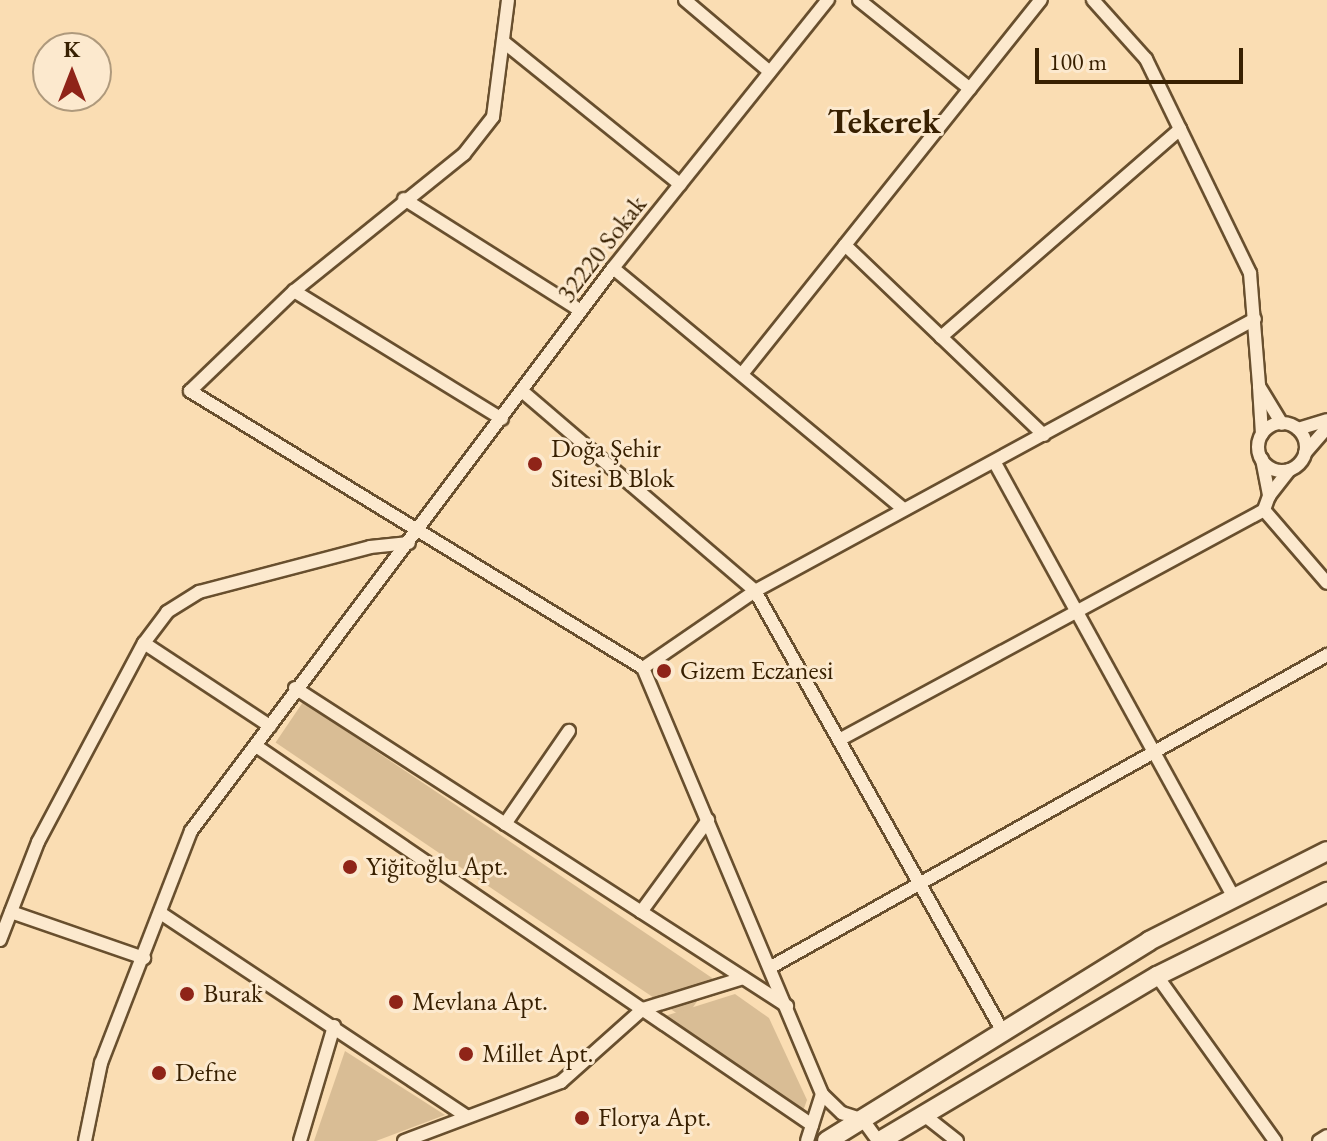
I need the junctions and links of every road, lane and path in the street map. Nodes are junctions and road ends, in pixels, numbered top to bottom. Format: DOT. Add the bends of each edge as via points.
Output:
graph roads {
  1 [pos="508,0"];
  2 [pos="685,0"];
  3 [pos="828,0"];
  4 [pos="859,0"];
  5 [pos="1041,0"];
  6 [pos="1093,0"];
  7 [pos="505,43"];
  8 [pos="770,72"];
  9 [pos="970,89"];
  10 [pos="1180,129"];
  11 [pos="680,184"];
  12 [pos="404,199"];
  13 [pos="845,245"];
  14 [pos="613,268"];
  15 [pos="294,291"];
  16 [pos="581,311"];
  17 [pos="1255,319"];
  18 [pos="941,337"];
  19 [pos="742,374"];
  20 [pos="1259,386"];
  21 [pos="522,391"];
  22 [pos="502,419"];
  23 [pos="1327,420"];
  24 [pos="1282,424"];
  25 [pos="1327,428"];
  26 [pos="1298,429"];
  27 [pos="1262,434"];
  28 [pos="1044,435"];
  29 [pos="1305,453"];
  30 [pos="1262,459"];
  31 [pos="995,463"];
  32 [pos="1289,470"];
  33 [pos="1269,496"];
  34 [pos="904,510"];
  35 [pos="1264,510"];
  36 [pos="418,532"];
  37 [pos="409,543"];
  38 [pos="1327,583"];
  39 [pos="755,591"];
  40 [pos="1079,612"];
  41 [pos="144,643"];
  42 [pos="1327,655"];
  43 [pos="643,668"];
  44 [pos="295,688"];
  45 [pos="270,726"];
  46 [pos="569,731"];
  47 [pos="839,740"];
  48 [pos="256,746"];
  49 [pos="1153,748"];
  50 [pos="708,820"];
  51 [pos="505,824"];
  52 [pos="1327,851"];
  53 [pos="920,882"];
  54 [pos="1327,892"];
  55 [pos="1235,899"];
  56 [pos="11,912"];
  57 [pos="641,912"];
  58 [pos="162,914"];
  59 [pos="0,940"];
  60 [pos="144,958"];
  61 [pos="771,967"];
  62 [pos="1157,976"];
  63 [pos="743,978"];
  64 [pos="788,1007"];
  65 [pos="643,1009"];
  66 [pos="334,1026"];
  67 [pos="1002,1030"];
  68 [pos="822,1094"];
  69 [pos="924,1115"];
  70 [pos="467,1117"];
  71 [pos="863,1120"];
  72 [pos="812,1125"];
  73 [pos="1327,1136"];
  74 [pos="85,1141"];
  75 [pos="300,1141"];
  76 [pos="404,1141"];
  77 [pos="807,1141"];
  78 [pos="827,1141"];
  79 [pos="879,1141"];
  80 [pos="957,1141"];
  81 [pos="1275,1141"];
  82 [pos="1319,1141"];
  1 -- 7 [label="street"];
  2 -- 8 [label="street"];
  3 -- 8 [label="street, 32220 Sokak"];
  4 -- 9 [label="street"];
  5 -- 9 [label="street"];
  6 -- 10 [label="street" via="1146,59"];
  7 -- 11 [label="street"];
  7 -- 12 [label="street" via="493,117 464,154"];
  8 -- 11 [label="street, 32220 Sokak"];
  9 -- 13 [label="street"];
  10 -- 17 [label="street" via="1250,273"];
  10 -- 18 [label="street"];
  11 -- 14 [label="street, 32220 Sokak"];
  12 -- 15 [label="street"];
  12 -- 16 [label="street"];
  13 -- 18 [label="street"];
  13 -- 19 [label="street"];
  14 -- 16 [label="street, 32220 Sokak"];
  14 -- 19 [label="street"];
  15 -- 22 [label="street"];
  15 -- 36 [label="street" via="190,391"];
  16 -- 21 [label="street, 32220 Sokak"];
  17 -- 20 [label="street"];
  17 -- 28 [label="street"];
  18 -- 28 [label="street"];
  19 -- 34 [label="street"];
  20 -- 24 [label="street"];
  20 -- 27 [label="street"];
  21 -- 22 [label="street, 32220 Sokak"];
  21 -- 39 [label="street"];
  22 -- 36 [label="street, 32220 Sokak"];
  23 -- 26 [label="street"];
  24 -- 26 [label="street"];
  24 -- 27 [label="street"];
  25 -- 29 [label="street"];
  26 -- 29 [label="street"];
  27 -- 30 [label="street"];
  28 -- 31 [label="street"];
  29 -- 32 [label="street"];
  30 -- 32 [label="street" via="1276,470"];
  30 -- 33 [label="street"];
  31 -- 34 [label="street"];
  31 -- 40 [label="street"];
  32 -- 33 [label="street"];
  33 -- 35 [label="street"];
  34 -- 39 [label="street"];
  35 -- 38 [label="street"];
  35 -- 40 [label="street"];
  36 -- 37 [label="street, 32220 Sokak"];
  36 -- 43 [label="street"];
  37 -- 41 [label="street" via="370,547 199,592 167,612"];
  37 -- 44 [label="street, 32220 Sokak"];
  39 -- 43 [label="street"];
  39 -- 47 [label="street"];
  40 -- 47 [label="street"];
  40 -- 49 [label="street"];
  41 -- 45 [label="street"];
  41 -- 56 [label="street" via="38,842"];
  42 -- 49 [label="street"];
  43 -- 50 [label="street"];
  44 -- 45 [label="street, 32220 Sokak"];
  44 -- 51 [label="street"];
  45 -- 48 [label="street, 32220 Sokak"];
  46 -- 51 [label="street"];
  47 -- 53 [label="street"];
  48 -- 58 [label="street, 32220 Sokak" via="191,831"];
  48 -- 65 [label="street"];
  49 -- 53 [label="street"];
  49 -- 55 [label="street"];
  50 -- 57 [label="street"];
  50 -- 61 [label="street"];
  51 -- 57 [label="street"];
  52 -- 55 [label="main road"];
  53 -- 61 [label="street"];
  53 -- 67 [label="street"];
  54 -- 62 [label="main road"];
  55 -- 67 [label="main road" via="1149,941"];
  56 -- 59 [label="street"];
  56 -- 60 [label="street"];
  57 -- 63 [label="street"];
  58 -- 60 [label="street, 32220 Sokak"];
  58 -- 66 [label="street"];
  60 -- 74 [label="street, 32220 Sokak" via="101,1063"];
  61 -- 64 [label="street"];
  62 -- 69 [label="main road"];
  62 -- 81 [label="street"];
  63 -- 64 [label="street"];
  63 -- 65 [label="street"];
  64 -- 68 [label="street"];
  65 -- 70 [label="street" via="561,1082"];
  65 -- 72 [label="street"];
  66 -- 70 [label="street"];
  66 -- 75 [label="street"];
  67 -- 71 [label="main road"];
  68 -- 71 [label="street" via="842,1113"];
  68 -- 72 [label="street"];
  69 -- 79 [label="main road"];
  69 -- 80 [label="street"];
  70 -- 76 [label="street"];
  71 -- 78 [label="main road"];
  71 -- 79 [label="street"];
  72 -- 77 [label="street"];
  73 -- 82 [label="street"];
}
